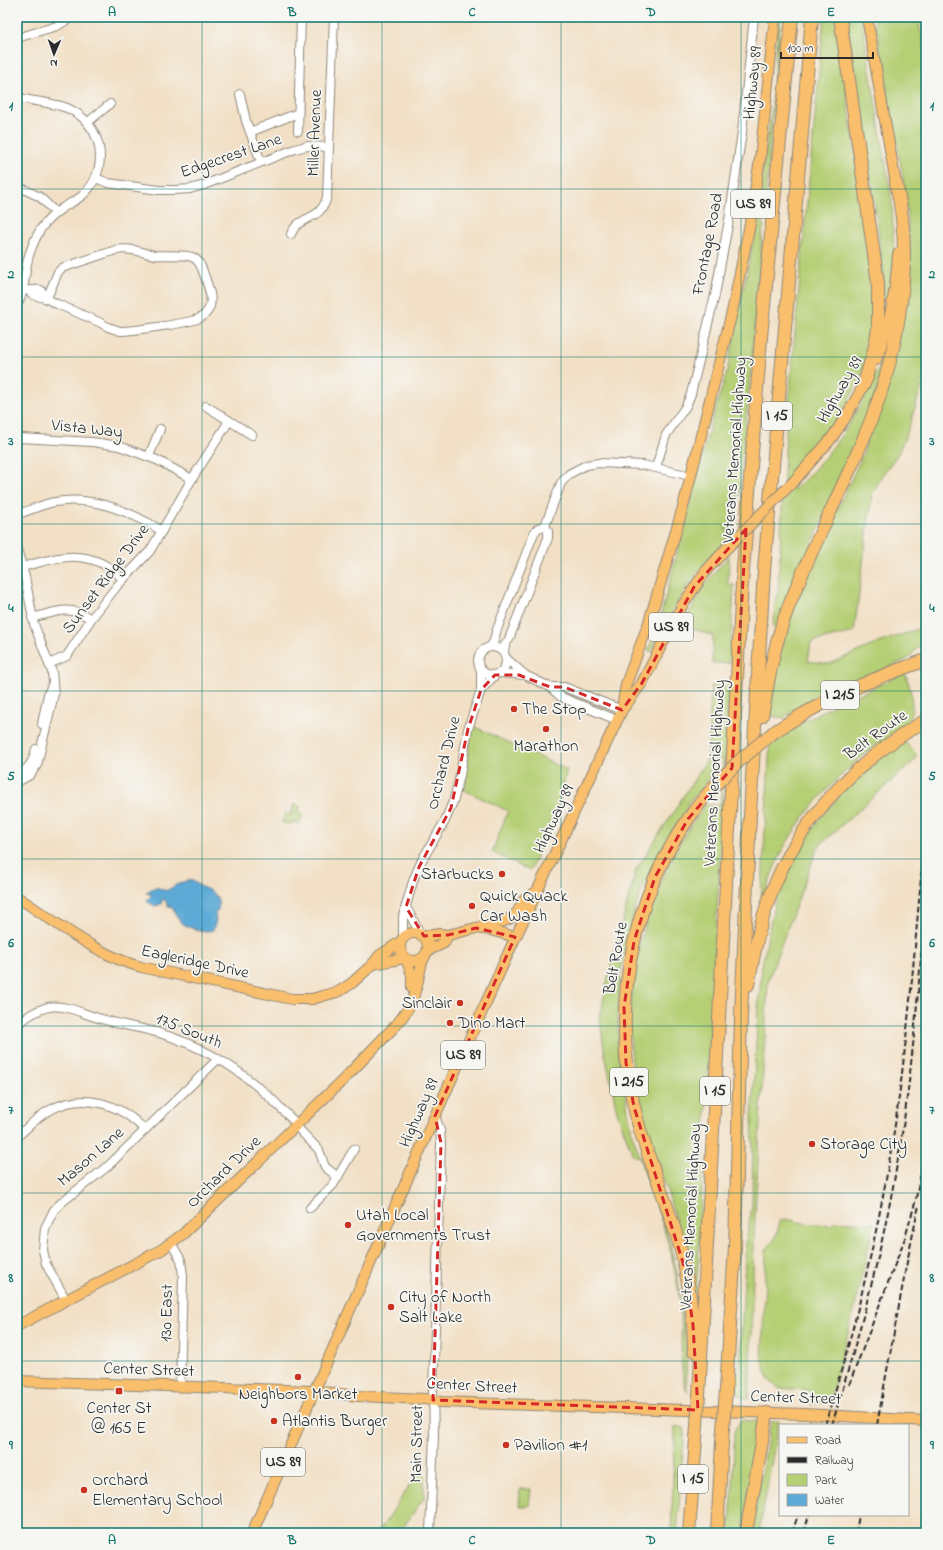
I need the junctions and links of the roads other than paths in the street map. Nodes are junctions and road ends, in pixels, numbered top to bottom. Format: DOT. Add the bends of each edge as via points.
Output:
graph roads {
  1 [pos="72,17"];
  2 [pos="301,17"];
  3 [pos="334,17"];
  4 [pos="754,17"];
  5 [pos="775,17"];
  6 [pos="792,17"];
  7 [pos="812,17"];
  8 [pos="840,17"];
  9 [pos="867,17"];
  10 [pos="17,38"];
  11 [pos="240,94"];
  12 [pos="17,98"];
  13 [pos="110,104"];
  14 [pos="298,113"];
  15 [pos="88,122"];
  16 [pos="298,130"];
  17 [pos="250,132"];
  18 [pos="330,147"];
  19 [pos="261,162"];
  20 [pos="96,178"];
  21 [pos="896,183"];
  22 [pos="17,186"];
  23 [pos="56,213"];
  24 [pos="291,234"];
  25 [pos="27,290"];
  26 [pos="46,298"];
  27 [pos="17,305"];
  28 [pos="864,384"];
  29 [pos="206,406"];
  30 [pos="229,421"];
  31 [pos="160,429"];
  32 [pos="252,435"];
  33 [pos="18,439"];
  34 [pos="149,456"];
  35 [pos="656,467"];
  36 [pos="691,476"];
  37 [pos="192,479"];
  38 [pos="17,514"];
  39 [pos="545,526"];
  40 [pos="162,531"];
  41 [pos="17,550"];
  42 [pos="22,567"];
  43 [pos="123,579"];
  44 [pos="32,618"];
  45 [pos="91,619"];
  46 [pos="490,647"];
  47 [pos="505,656"];
  48 [pos="926,660"];
  49 [pos="49,664"];
  50 [pos="481,670"];
  51 [pos="497,674"];
  52 [pos="525,675"];
  53 [pos="52,684"];
  54 [pos="550,687"];
  55 [pos="481,690"];
  56 [pos="622,710"];
  57 [pos="617,720"];
  58 [pos="926,720"];
  59 [pos="17,776"];
  60 [pos="17,782"];
  61 [pos="750,814"];
  62 [pos="538,891"];
  63 [pos="17,898"];
  64 [pos="406,907"];
  65 [pos="476,928"];
  66 [pos="422,935"];
  67 [pos="448,935"];
  68 [pos="515,938"];
  69 [pos="402,940"];
  70 [pos="426,953"];
  71 [pos="406,959"];
  72 [pos="373,964"];
  73 [pos="414,993"];
  74 [pos="741,1016"];
  75 [pos="17,1025"];
  76 [pos="218,1059"];
  77 [pos="435,1116"];
  78 [pos="296,1125"];
  79 [pos="145,1130"];
  80 [pos="17,1137"];
  81 [pos="354,1149"];
  82 [pos="338,1177"];
  83 [pos="310,1208"];
  84 [pos="171,1243"];
  85 [pos="66,1300"];
  86 [pos="17,1326"];
  87 [pos="17,1381"];
  88 [pos="180,1387"];
  89 [pos="314,1391"];
  90 [pos="698,1395"];
  91 [pos="433,1400"];
  92 [pos="767,1413"];
  93 [pos="926,1421"];
  94 [pos="252,1533"];
  95 [pos="430,1533"];
  96 [pos="689,1533"];
  97 [pos="717,1533"];
  98 [pos="746,1533"];
  1 -- 10 [label="street" via="57,26"];
  2 -- 14 [label="street"];
  3 -- 18 [label="street, Miller Avenue"];
  4 -- 35 [label="street, Frontage Road" via="739,159 715,295 689,399 666,435"];
  5 -- 36 [label="main road, Highway 89 / US 89" via="765,122 747,239 726,339"];
  6 -- 90 [label="highway, Veterans Memorial Highway / I 15" via="760,337 742,583"];
  7 -- 61 [label="highway, I 15" via="764,570"];
  8 -- 28 [label="highway" via="878,283 878,330"];
  9 -- 21 [label="main road, Highway 89 / US 89"];
  11 -- 17 [label="street"];
  12 -- 15 [label="street" via="67,108"];
  13 -- 15 [label="street"];
  14 -- 16 [label="street"];
  14 -- 17 [label="street"];
  15 -- 20 [label="street" via="100,149"];
  17 -- 19 [label="street"];
  18 -- 19 [label="street, Edgecrest Lane" via="301,147"];
  18 -- 24 [label="street, Miller Avenue" via="324,206 317,214 295,226"];
  19 -- 20 [label="street, Edgecrest Lane" via="204,185 182,190 159,190 108,183"];
  20 -- 23 [label="street" via="83,195"];
  21 -- 28 [label="main road, Highway 89 / US 89" via="899,250 895,290 882,344"];
  21 -- 61 [label="highway" via="903,218 904,262 899,316 889,365 863,442 803,572 776,643 762,719"];
  22 -- 23 [label="street" via="40,197"];
  23 -- 25 [label="street" via="41,229 33,243 28,257"];
  25 -- 26 [label="street" via="41,290"];
  25 -- 27 [label="street"];
  26 -- 26 [label="street" via="62,268 124,249 193,258 200,265 211,297 206,313 195,320 123,331 108,327"];
  28 -- 56 [label="main road, Highway 89 / US 89, bridge" via="831,439 794,481 705,572 682,606 642,683"];
  29 -- 30 [label="street"];
  30 -- 32 [label="street"];
  30 -- 37 [label="street, Sunset Ridge Drive"];
  31 -- 34 [label="street"];
  33 -- 34 [label="street, Vista Way" via="104,443"];
  34 -- 37 [label="street, Vista Way"];
  35 -- 36 [label="street"];
  35 -- 39 [label="street" via="599,463 580,467 569,474 562,483"];
  36 -- 56 [label="main road, Highway 89 / US 89" via="654,606 626,684"];
  37 -- 40 [label="street, Sunset Ridge Drive"];
  38 -- 40 [label="street" via="54,502 88,502 122,510"];
  39 -- 46 [label="street" via="538,528 534,533"];
  39 -- 47 [label="street" via="548,538 506,643"];
  40 -- 43 [label="street, Sunset Ridge Drive" via="150,551"];
  41 -- 42 [label="street"];
  42 -- 43 [label="street" via="56,558 89,558 111,567"];
  42 -- 44 [label="street"];
  43 -- 45 [label="street, Sunset Ridge Drive"];
  44 -- 45 [label="street" via="68,610 82,613"];
  44 -- 49 [label="street"];
  45 -- 49 [label="street, Sunset Ridge Drive" via="68,656"];
  46 -- 47 [label="street" via="498,648"];
  46 -- 50 [label="street" via="484,649 478,657"];
  47 -- 51 [label="street" via="506,665"];
  47 -- 52 [label="street"];
  48 -- 90 [label="highway, Belt Route / I 215, bridge" via="820,704 774,732 740,760 717,783 679,832 660,867 641,915 626,985 626,1063 643,1139 686,1269 693,1325 693,1369"];
  49 -- 53 [label="street"];
  50 -- 51 [label="street" via="486,674"];
  50 -- 55 [label="street, Orchard Drive"];
  51 -- 52 [label="street"];
  51 -- 55 [label="street, Orchard Drive"];
  52 -- 54 [label="street"];
  53 -- 59 [label="street" via="33,761"];
  53 -- 60 [label="street" via="54,694 39,762 30,775"];
  54 -- 56 [label="street" via="564,687"];
  54 -- 57 [label="street" via="561,697"];
  55 -- 64 [label="street, Orchard Drive" via="468,729 451,808 419,866"];
  56 -- 57 [label="main road, Highway 89 / US 89"];
  57 -- 62 [label="main road, Highway 89 / US 89"];
  58 -- 74 [label="highway, Belt Route" via="872,756 839,786 815,814 792,848 765,911"];
  61 -- 74 [label="highway, I 15"];
  62 -- 65 [label="main road" via="524,900 515,915 509,919"];
  62 -- 68 [label="main road, Highway 89 / US 89"];
  63 -- 72 [label="main road, Eagleridge Drive" via="119,960 292,999 318,998 340,990"];
  64 -- 66 [label="street"];
  64 -- 69 [label="street, Orchard Drive"];
  65 -- 67 [label="main road"];
  65 -- 68 [label="main road"];
  66 -- 67 [label="main road"];
  66 -- 69 [label="main road" via="411,934"];
  66 -- 70 [label="main road" via="428,944"];
  67 -- 70 [label="main road" via="444,943"];
  68 -- 77 [label="main road, Highway 89 / US 89"];
  69 -- 71 [label="main road" via="400,950"];
  69 -- 72 [label="main road, Eagleridge Drive" via="379,956"];
  70 -- 71 [label="main road" via="417,960"];
  70 -- 73 [label="main road, Orchard Drive"];
  71 -- 72 [label="main road"];
  71 -- 73 [label="main road" via="412,975"];
  73 -- 78 [label="main road, Orchard Drive" via="409,1007 398,1023"];
  74 -- 97 [label="highway, I 15, bridge" via="735,1247"];
  75 -- 76 [label="street, 175 South" via="36,1011 50,1006 65,1006 104,1020 187,1043"];
  76 -- 78 [label="street, 175 South" via="260,1089"];
  76 -- 79 [label="street, Mason Lane"];
  77 -- 89 [label="main road, Highway 89 / US 89"];
  77 -- 91 [label="street, Main Street" via="441,1143"];
  78 -- 82 [label="street, 175 South" via="319,1150 325,1167"];
  78 -- 84 [label="main road, Orchard Drive"];
  79 -- 80 [label="street" via="131,1116 117,1108 82,1101 48,1111"];
  79 -- 85 [label="street, Mason Lane" via="105,1168 57,1206 44,1228 42,1242 46,1264"];
  81 -- 82 [label="street"];
  82 -- 83 [label="street"];
  84 -- 85 [label="main road, Orchard Drive"];
  84 -- 88 [label="street, 130 East" via="181,1260 183,1276"];
  85 -- 86 [label="main road, Orchard Drive"];
  87 -- 88 [label="main road, Center Street"];
  88 -- 89 [label="main road, Center Street"];
  89 -- 91 [label="main road, Center Street"];
  89 -- 94 [label="main road, Highway 89 / US 89"];
  90 -- 96 [label="highway, Veterans Memorial Highway / I 15, bridge"];
  91 -- 92 [label="main road, Center Street"];
  91 -- 95 [label="street, Main Street"];
  92 -- 93 [label="main road, Center Street"];
  92 -- 98 [label="highway"];
}
